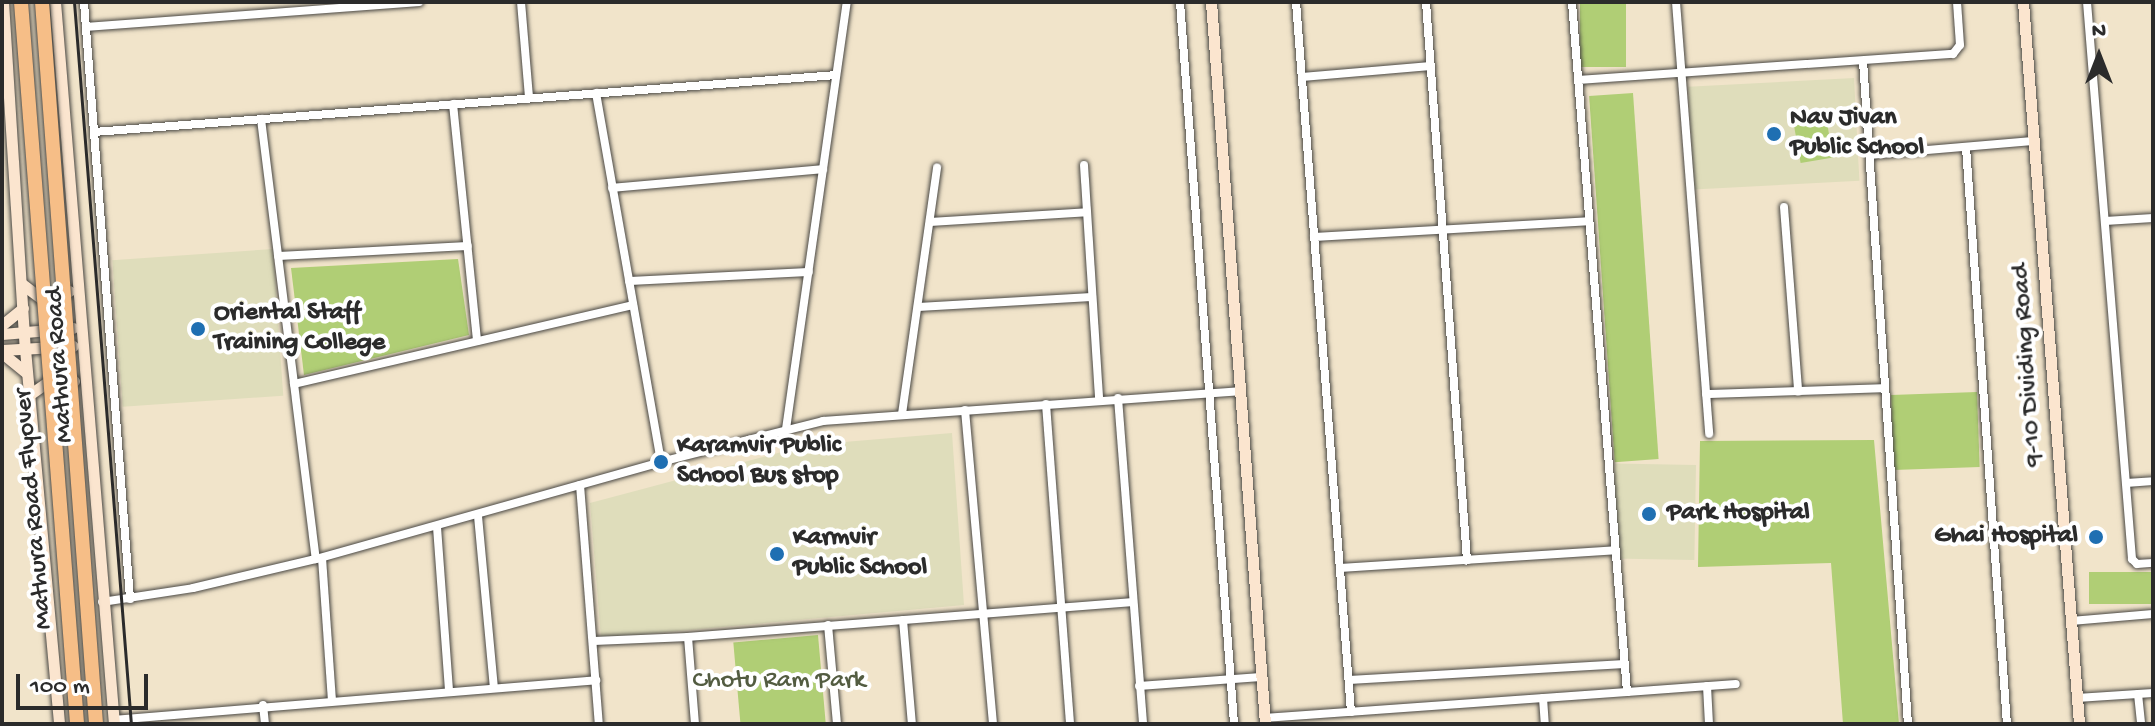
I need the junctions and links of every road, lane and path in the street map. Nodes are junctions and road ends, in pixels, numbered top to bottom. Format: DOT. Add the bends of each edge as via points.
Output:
graph roads {
  1 [pos="3,2"];
  2 [pos="21,2"];
  3 [pos="42,2"];
  4 [pos="55,2"];
  5 [pos="84,2"];
  6 [pos="419,2"];
  7 [pos="521,2"];
  8 [pos="847,2"];
  9 [pos="1180,2"];
  10 [pos="1211,2"];
  11 [pos="1296,2"];
  12 [pos="1426,2"];
  13 [pos="1572,2"];
  14 [pos="1676,2"];
  15 [pos="1957,2"];
  16 [pos="2023,2"];
  17 [pos="2087,2"];
  18 [pos="86,27"];
  19 [pos="1863,61"];
  20 [pos="1431,66"];
  21 [pos="836,75"];
  22 [pos="1681,75"];
  23 [pos="1302,77"];
  24 [pos="1578,80"];
  25 [pos="596,93"];
  26 [pos="529,98"];
  27 [pos="453,104"];
  28 [pos="261,119"];
  29 [pos="94,132"];
  30 [pos="8,135"];
  31 [pos="2034,141"];
  32 [pos="1966,147"];
  33 [pos="1870,155"];
  34 [pos="1084,165"];
  35 [pos="937,167"];
  36 [pos="823,169"];
  37 [pos="612,188"];
  38 [pos="1784,207"];
  39 [pos="1087,212"];
  40 [pos="2153,218"];
  41 [pos="1589,221"];
  42 [pos="2105,221"];
  43 [pos="930,222"];
  44 [pos="1443,230"];
  45 [pos="1314,237"];
  46 [pos="468,246"];
  47 [pos="278,256"];
  48 [pos="809,272"];
  49 [pos="76,276"];
  50 [pos="629,281"];
  51 [pos="21,283"];
  52 [pos="1092,297"];
  53 [pos="633,305"];
  54 [pos="918,307"];
  55 [pos="23,308"];
  56 [pos="2,325"];
  57 [pos="80,328"];
  58 [pos="24,332"];
  59 [pos="2,334"];
  60 [pos="477,341"];
  61 [pos="82,346"];
  62 [pos="25,349"];
  63 [pos="2,351"];
  64 [pos="27,373"];
  65 [pos="294,384"];
  66 [pos="1885,388"];
  67 [pos="1239,391"];
  68 [pos="1798,391"];
  69 [pos="85,392"];
  70 [pos="1208,393"];
  71 [pos="1706,394"];
  72 [pos="29,395"];
  73 [pos="1118,398"];
  74 [pos="1099,399"];
  75 [pos="1046,404"];
  76 [pos="965,410"];
  77 [pos="902,414"];
  78 [pos="786,429"];
  79 [pos="1709,434"];
  80 [pos="661,462"];
  81 [pos="2153,481"];
  82 [pos="2126,483"];
  83 [pos="580,485"];
  84 [pos="478,516"];
  85 [pos="437,527"];
  86 [pos="1615,550"];
  87 [pos="319,558"];
  88 [pos="1467,560"];
  89 [pos="2153,563"];
  90 [pos="1340,568"];
  91 [pos="130,599"];
  92 [pos="102,602"];
  93 [pos="1133,602"];
  94 [pos="1061,608"];
  95 [pos="985,612"];
  96 [pos="2153,614"];
  97 [pos="903,620"];
  98 [pos="2071,621"];
  99 [pos="828,625"];
  100 [pos="688,637"];
  101 [pos="594,641"];
  102 [pos="1625,664"];
  103 [pos="1261,677"];
  104 [pos="1231,679"];
  105 [pos="596,680"];
  106 [pos="1349,680"];
  107 [pos="1736,684"];
  108 [pos="1139,686"];
  109 [pos="1707,686"];
  110 [pos="494,687"];
  111 [pos="449,690"];
  112 [pos="1627,692"];
  113 [pos="2153,693"];
  114 [pos="2138,694"];
  115 [pos="1543,698"];
  116 [pos="2077,698"];
  117 [pos="332,700"];
  118 [pos="263,705"];
  119 [pos="1351,712"];
  120 [pos="1292,720"];
  121 [pos="1265,721"];
  122 [pos="114,722"];
  123 [pos="59,724"];
  124 [pos="77,724"];
  125 [pos="96,724"];
  126 [pos="265,724"];
  127 [pos="599,724"];
  128 [pos="695,724"];
  129 [pos="837,724"];
  130 [pos="912,724"];
  131 [pos="993,724"];
  132 [pos="1070,724"];
  133 [pos="1143,724"];
  134 [pos="1234,724"];
  135 [pos="1545,724"];
  136 [pos="1709,724"];
  137 [pos="1908,724"];
  138 [pos="2007,724"];
  139 [pos="2079,724"];
  140 [pos="2141,724"];
  1 -- 30 [label="main road, Mathura Road"];
  2 -- 124 [label="highway, Mathura Road Flyover, bridge"];
  3 -- 125 [label="highway, Mathura Road Flyover, bridge"];
  4 -- 49 [label="main road, Mathura Road"];
  5 -- 18 [label="street"];
  6 -- 18 [label="street"];
  7 -- 26 [label="street"];
  8 -- 21 [label="street"];
  9 -- 70 [label="street"];
  10 -- 67 [label="main road"];
  11 -- 23 [label="street"];
  12 -- 20 [label="street"];
  13 -- 24 [label="street"];
  14 -- 22 [label="street"];
  15 -- 19 [label="street" via="1957,52"];
  16 -- 31 [label="main road, 9-10 Dividing Road"];
  17 -- 42 [label="street"];
  18 -- 29 [label="street"];
  19 -- 22 [label="street"];
  19 -- 33 [label="street"];
  20 -- 23 [label="street"];
  20 -- 44 [label="street"];
  21 -- 25 [label="street"];
  21 -- 36 [label="street"];
  22 -- 24 [label="street"];
  22 -- 71 [label="street"];
  23 -- 45 [label="street"];
  24 -- 41 [label="street"];
  25 -- 26 [label="street"];
  25 -- 37 [label="street"];
  26 -- 27 [label="street"];
  27 -- 28 [label="street"];
  27 -- 46 [label="street"];
  28 -- 29 [label="street"];
  28 -- 47 [label="street"];
  29 -- 91 [label="street"];
  30 -- 51 [label="main road, Mathura Road"];
  31 -- 32 [label="street"];
  31 -- 98 [label="main road, 9-10 Dividing Road"];
  32 -- 33 [label="street"];
  32 -- 138 [label="street"];
  33 -- 66 [label="street"];
  34 -- 39 [label="street"];
  35 -- 43 [label="street"];
  36 -- 37 [label="street"];
  36 -- 48 [label="street"];
  37 -- 50 [label="street"];
  38 -- 68 [label="street"];
  39 -- 43 [label="street"];
  39 -- 52 [label="street"];
  40 -- 42 [label="street"];
  41 -- 44 [label="street"];
  41 -- 86 [label="street"];
  42 -- 82 [label="street"];
  43 -- 54 [label="street"];
  44 -- 45 [label="street"];
  44 -- 88 [label="street"];
  45 -- 90 [label="street"];
  46 -- 47 [label="street"];
  46 -- 60 [label="street"];
  47 -- 65 [label="street"];
  48 -- 50 [label="street"];
  48 -- 78 [label="street"];
  49 -- 51 [label="main road" via="69,291 43,300"];
  49 -- 57 [label="main road, Mathura Road"];
  50 -- 53 [label="street"];
  51 -- 55 [label="main road, Mathura Road"];
  52 -- 54 [label="street"];
  52 -- 74 [label="street"];
  53 -- 60 [label="street"];
  53 -- 80 [label="street"];
  54 -- 77 [label="street"];
  55 -- 56 [label="main road"];
  55 -- 58 [label="main road, Mathura Road"];
  57 -- 58 [label="main road"];
  57 -- 61 [label="main road, Mathura Road"];
  58 -- 59 [label="main road"];
  58 -- 62 [label="main road, Mathura Road"];
  60 -- 65 [label="street"];
  61 -- 62 [label="main road"];
  61 -- 69 [label="main road, Mathura Road"];
  62 -- 63 [label="main road"];
  62 -- 64 [label="main road, Mathura Road"];
  63 -- 64 [label="main road"];
  64 -- 72 [label="main road, Mathura Road"];
  65 -- 87 [label="street"];
  66 -- 68 [label="street"];
  66 -- 137 [label="street"];
  67 -- 70 [label="street"];
  67 -- 103 [label="main road"];
  68 -- 71 [label="street"];
  69 -- 72 [label="main road" via="76,381 52,379"];
  69 -- 92 [label="main road, Mathura Road"];
  70 -- 73 [label="street"];
  70 -- 104 [label="street"];
  71 -- 79 [label="street"];
  72 -- 123 [label="main road, Mathura Road"];
  73 -- 74 [label="street"];
  73 -- 93 [label="street"];
  74 -- 75 [label="street"];
  75 -- 76 [label="street"];
  75 -- 94 [label="street"];
  76 -- 77 [label="street"];
  76 -- 95 [label="street"];
  77 -- 78 [label="street"];
  78 -- 80 [label="street"];
  80 -- 83 [label="street"];
  81 -- 82 [label="street"];
  82 -- 89 [label="street" via="2132,559"];
  83 -- 84 [label="street"];
  83 -- 101 [label="street"];
  84 -- 85 [label="street"];
  84 -- 110 [label="street"];
  85 -- 87 [label="street"];
  85 -- 111 [label="street"];
  86 -- 88 [label="street"];
  86 -- 102 [label="street"];
  87 -- 91 [label="street"];
  87 -- 117 [label="street"];
  88 -- 90 [label="street"];
  90 -- 106 [label="street"];
  91 -- 92 [label="street"];
  92 -- 122 [label="main road, Mathura Road"];
  93 -- 94 [label="street"];
  93 -- 108 [label="street"];
  94 -- 95 [label="street"];
  94 -- 132 [label="street"];
  95 -- 97 [label="street"];
  95 -- 131 [label="street"];
  96 -- 98 [label="street"];
  97 -- 99 [label="street"];
  97 -- 130 [label="street"];
  98 -- 116 [label="main road, 9-10 Dividing Road"];
  99 -- 100 [label="street"];
  99 -- 129 [label="street"];
  100 -- 101 [label="street"];
  100 -- 128 [label="street"];
  101 -- 105 [label="street"];
  102 -- 106 [label="street"];
  102 -- 112 [label="street"];
  103 -- 104 [label="street"];
  103 -- 121 [label="main road"];
  104 -- 108 [label="street"];
  104 -- 134 [label="street"];
  105 -- 110 [label="street"];
  105 -- 127 [label="street"];
  106 -- 119 [label="street"];
  107 -- 109 [label="street"];
  108 -- 133 [label="street"];
  109 -- 112 [label="street"];
  109 -- 136 [label="street"];
  110 -- 111 [label="street"];
  111 -- 117 [label="street"];
  112 -- 115 [label="street"];
  113 -- 114 [label="street"];
  114 -- 116 [label="street"];
  114 -- 140 [label="street"];
  115 -- 119 [label="street"];
  115 -- 135 [label="street"];
  116 -- 139 [label="main road, 9-10 Dividing Road"];
  117 -- 118 [label="street"];
  118 -- 122 [label="street"];
  118 -- 126 [label="street"];
  119 -- 120 [label="street"];
  120 -- 121 [label="street"];
}
